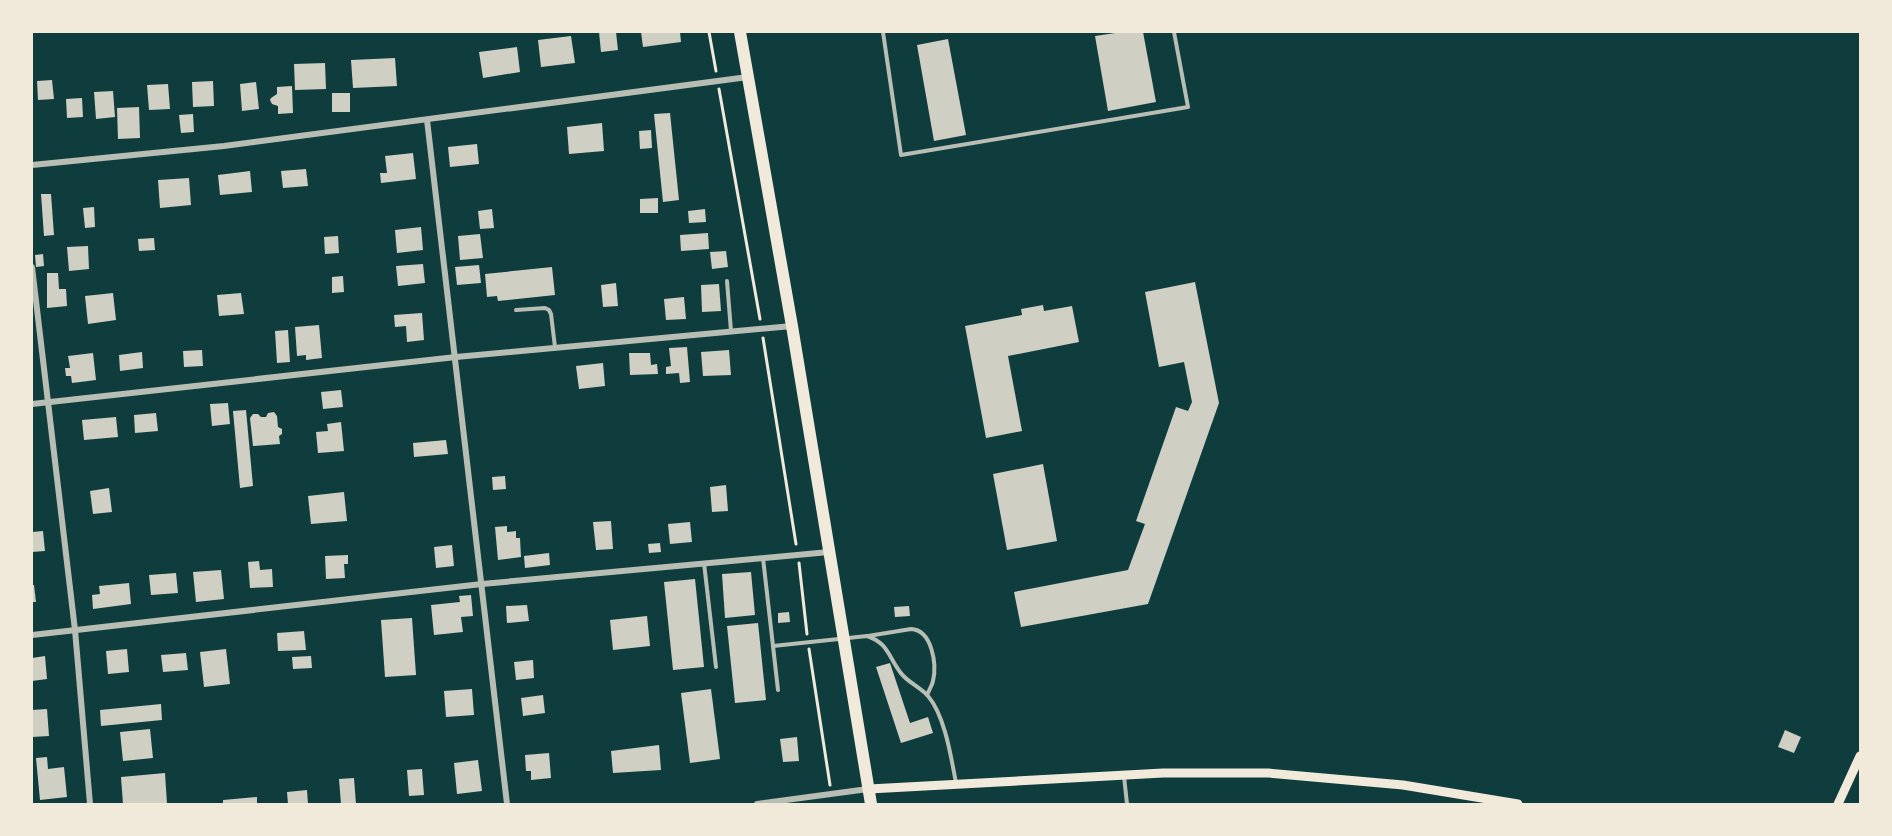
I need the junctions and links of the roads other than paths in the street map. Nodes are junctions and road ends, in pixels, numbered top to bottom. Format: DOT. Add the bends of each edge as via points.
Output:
graph roads {
  1 [pos="740,32"];
  2 [pos="883,32"];
  3 [pos="1174,32"];
  4 [pos="748,77"];
  5 [pos="427,120"];
  6 [pos="32,165"];
  7 [pos="32,267"];
  8 [pos="726,281"];
  9 [pos="516,310"];
  10 [pos="792,326"];
  11 [pos="731,331"];
  12 [pos="555,347"];
  13 [pos="456,357"];
  14 [pos="48,402"];
  15 [pos="32,404"];
  16 [pos="829,552"];
  17 [pos="763,558"];
  18 [pos="704,563"];
  19 [pos="482,584"];
  20 [pos="75,630"];
  21 [pos="32,635"];
  22 [pos="867,636"];
  23 [pos="843,639"];
  24 [pos="773,646"];
  25 [pos="716,667"];
  26 [pos="778,690"];
  27 [pos="927,695"];
  28 [pos="1860,756"];
  29 [pos="1124,775"];
  30 [pos="956,784"];
  31 [pos="868,789"];
  32 [pos="90,804"];
  33 [pos="507,804"];
  34 [pos="757,804"];
  35 [pos="871,804"];
  36 [pos="1127,804"];
  37 [pos="1518,804"];
  38 [pos="1838,804"];
  1 -- 4 [label="highway"];
  2 -- 3 [label="lane" via="901,155 1188,107"];
  4 -- 5 [label="street"];
  4 -- 10 [label="highway"];
  5 -- 6 [label="street"];
  5 -- 13 [label="street"];
  7 -- 14 [label="street"];
  8 -- 11 [label="lane"];
  9 -- 12 [label="lane" via="549,310"];
  10 -- 11 [label="street"];
  10 -- 16 [label="highway"];
  11 -- 12 [label="street"];
  12 -- 13 [label="street"];
  13 -- 14 [label="street"];
  13 -- 19 [label="street"];
  14 -- 15 [label="street"];
  14 -- 20 [label="street"];
  16 -- 17 [label="street"];
  16 -- 23 [label="highway"];
  17 -- 18 [label="street"];
  17 -- 24 [label="lane"];
  18 -- 19 [label="street"];
  18 -- 25 [label="lane"];
  19 -- 20 [label="street"];
  19 -- 33 [label="street"];
  20 -- 21 [label="street"];
  20 -- 32 [label="street"];
  22 -- 23 [label="lane"];
  22 -- 27 [label="lane" via="878,639 902,675"];
  22 -- 27 [label="lane" via="911,629 925,635 934,669"];
  23 -- 24 [label="lane"];
  23 -- 31 [label="highway"];
  24 -- 26 [label="lane"];
  27 -- 30 [label="lane" via="940,720"];
  28 -- 38 [label="main road"];
  29 -- 30 [label="main road"];
  29 -- 36 [label="lane"];
  29 -- 37 [label="main road" via="1268,773 1403,785"];
  30 -- 31 [label="main road"];
  31 -- 34 [label="street"];
  31 -- 35 [label="highway"];
}
